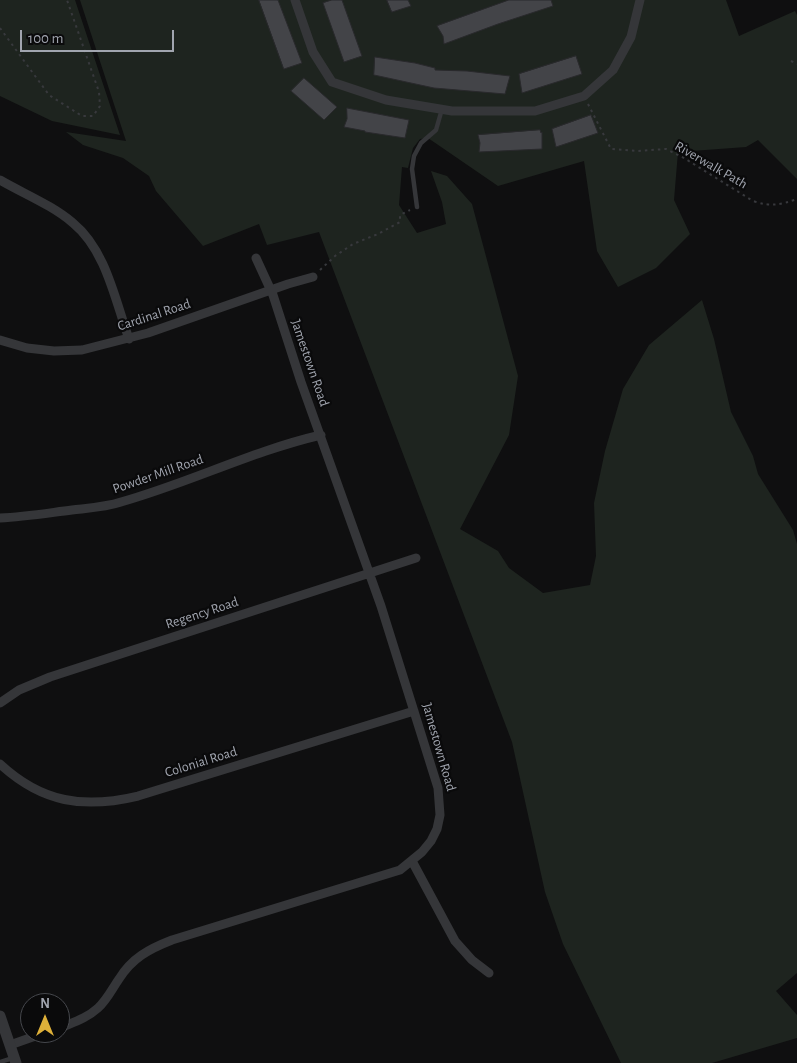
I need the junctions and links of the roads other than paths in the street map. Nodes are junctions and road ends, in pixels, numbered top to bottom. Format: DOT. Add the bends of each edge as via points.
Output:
graph roads {
  1 [pos="295,0"];
  2 [pos="640,0"];
  3 [pos="442,109"];
  4 [pos="0,180"];
  5 [pos="417,207"];
  6 [pos="256,258"];
  7 [pos="313,277"];
  8 [pos="270,290"];
  9 [pos="129,339"];
  10 [pos="0,340"];
  11 [pos="321,435"];
  12 [pos="0,518"];
  13 [pos="416,558"];
  14 [pos="369,572"];
  15 [pos="0,703"];
  16 [pos="414,711"];
  17 [pos="0,764"];
  18 [pos="412,862"];
  19 [pos="489,973"];
  20 [pos="0,1016"];
  21 [pos="70,1024"];
  22 [pos="20,1037"];
  23 [pos="6,1040"];
  24 [pos="15,1060"];
  25 [pos="0,1062"];
  1 -- 3 [label="street" via="313,52 332,82 386,100"];
  2 -- 3 [label="street" via="631,37 613,70 584,96 534,110"];
  3 -- 5 [label="lane" via="436,130 421,143 414,156 412,169"];
  4 -- 9 [label="street" via="61,214 84,234 106,272"];
  6 -- 8 [label="street, Jamestown Road"];
  7 -- 8 [label="street, Cardinal Road"];
  8 -- 9 [label="street, Cardinal Road"];
  8 -- 11 [label="street, Jamestown Road"];
  9 -- 10 [label="street, Cardinal Road" via="82,350 54,351"];
  11 -- 12 [label="street, Powder Mill Road" via="256,453 119,503"];
  11 -- 14 [label="street, Jamestown Road"];
  13 -- 14 [label="street, Regency Road"];
  14 -- 15 [label="street, Regency Road" via="50,676"];
  14 -- 16 [label="street, Jamestown Road"];
  16 -- 17 [label="street, Colonial Road" via="114,801 90,804 48,795 28,786"];
  16 -- 18 [label="street, Jamestown Road" via="435,775 440,815 431,841"];
  18 -- 19 [label="street" via="455,942"];
  18 -- 21 [label="street, Jamestown Road" via="386,875 147,950 127,967 98,1008"];
  20 -- 23 [label="street"];
  22 -- 23 [label="street"];
  23 -- 24 [label="street"];
  24 -- 25 [label="lane"];
}
